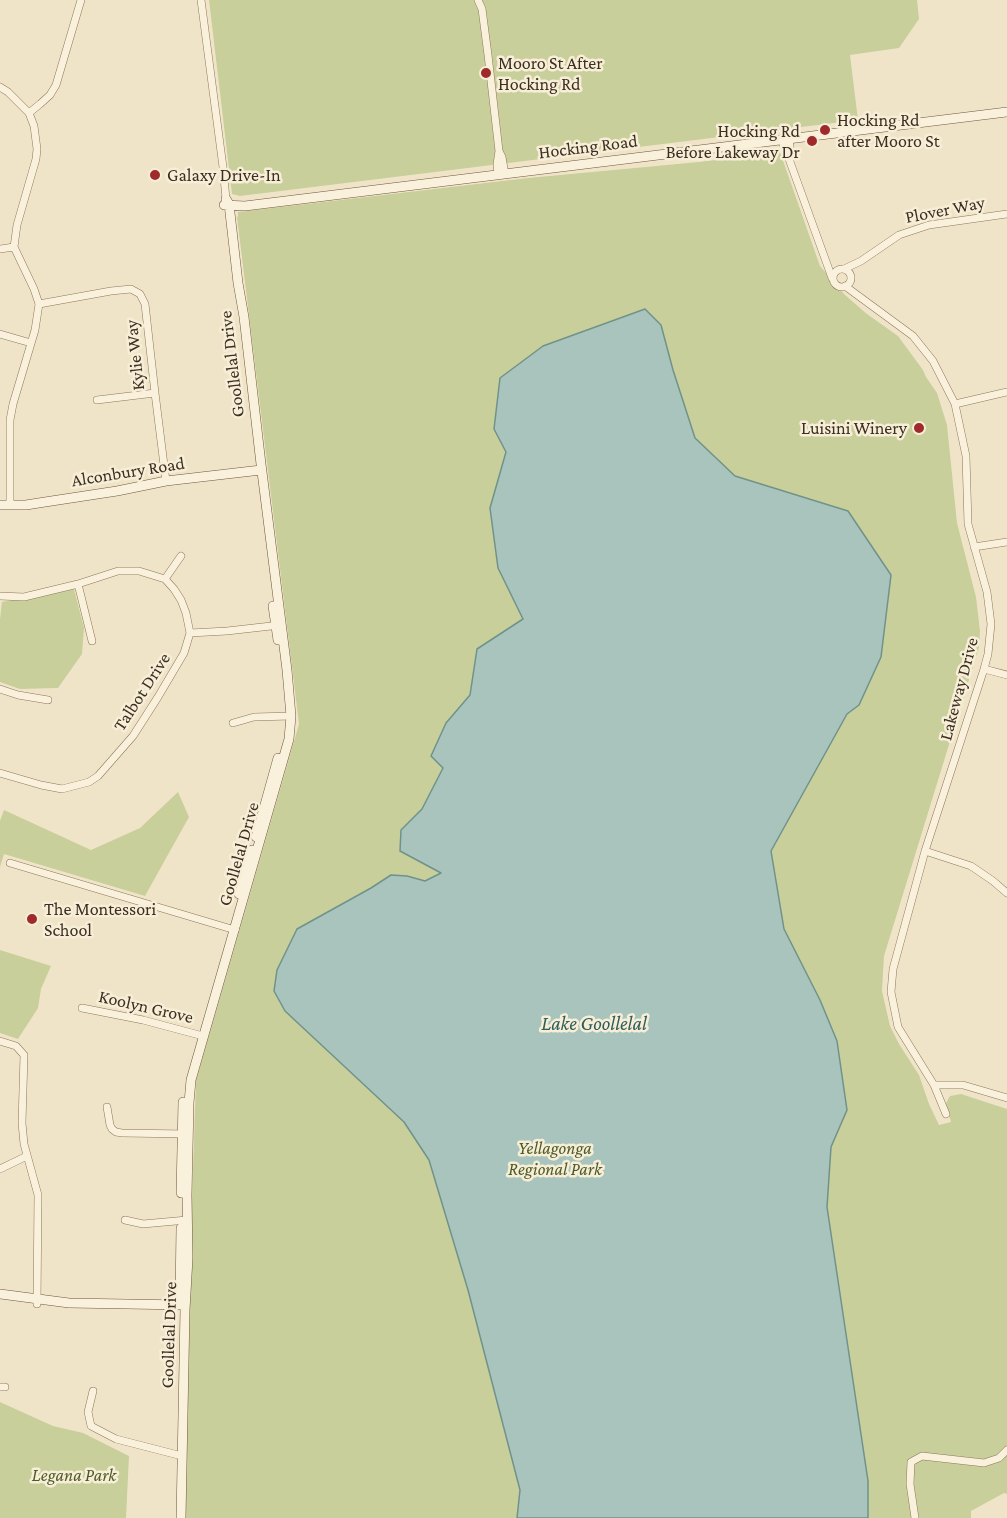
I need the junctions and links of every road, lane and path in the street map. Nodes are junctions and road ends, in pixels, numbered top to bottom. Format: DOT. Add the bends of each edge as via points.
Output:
graph roads {
  1 [pos="81,0"];
  2 [pos="201,0"];
  3 [pos="478,0"];
  4 [pos="484,0"];
  5 [pos="482,9"];
  6 [pos="0,87"];
  7 [pos="29,112"];
  8 [pos="1007,112"];
  9 [pos="785,140"];
  10 [pos="502,174"];
  11 [pos="227,206"];
  12 [pos="1007,214"];
  13 [pos="14,247"];
  14 [pos="0,249"];
  15 [pos="825,255"];
  16 [pos="861,261"];
  17 [pos="842,268"];
  18 [pos="832,278"];
  19 [pos="849,281"];
  20 [pos="39,304"];
  21 [pos="0,334"];
  22 [pos="31,343"];
  23 [pos="1007,392"];
  24 [pos="154,393"];
  25 [pos="97,400"];
  26 [pos="955,404"];
  27 [pos="0,418"];
  28 [pos="10,420"];
  29 [pos="258,468"];
  30 [pos="166,479"];
  31 [pos="0,503"];
  32 [pos="10,503"];
  33 [pos="1007,542"];
  34 [pos="974,547"];
  35 [pos="182,556"];
  36 [pos="165,579"];
  37 [pos="78,584"];
  38 [pos="0,596"];
  39 [pos="278,625"];
  40 [pos="190,633"];
  41 [pos="92,641"];
  42 [pos="984,669"];
  43 [pos="1007,675"];
  44 [pos="0,689"];
  45 [pos="48,700"];
  46 [pos="288,716"];
  47 [pos="233,723"];
  48 [pos="0,773"];
  49 [pos="925,851"];
  50 [pos="10,863"];
  51 [pos="1007,893"];
  52 [pos="232,929"];
  53 [pos="82,1008"];
  54 [pos="201,1036"];
  55 [pos="0,1041"];
  56 [pos="934,1085"];
  57 [pos="1007,1098"];
  58 [pos="107,1107"];
  59 [pos="946,1114"];
  60 [pos="185,1134"];
  61 [pos="27,1156"];
  62 [pos="0,1169"];
  63 [pos="125,1220"];
  64 [pos="184,1220"];
  65 [pos="0,1296"];
  66 [pos="37,1302"];
  67 [pos="182,1307"];
  68 [pos="93,1391"];
  69 [pos="1007,1450"];
  70 [pos="179,1455"];
  71 [pos="176,1518"];
  72 [pos="181,1518"];
  73 [pos="915,1518"];
  1 -- 7 [label="street" via="56,85"];
  2 -- 11 [label="street, Goollelal Drive"];
  3 -- 5 [label="street"];
  4 -- 5 [label="street"];
  5 -- 10 [label="street"];
  6 -- 7 [label="street"];
  7 -- 13 [label="street" via="36,138 36,159"];
  8 -- 9 [label="street, Hocking Road"];
  9 -- 10 [label="street, Hocking Road"];
  9 -- 15 [label="street" via="787,156"];
  10 -- 11 [label="street, Hocking Road"];
  11 -- 29 [label="street, Goollelal Drive"];
  12 -- 16 [label="street, Plover Way" via="929,225 899,235"];
  13 -- 14 [label="street"];
  13 -- 20 [label="street"];
  15 -- 17 [label="street"];
  15 -- 18 [label="street"];
  16 -- 17 [label="street, Plover Way"];
  16 -- 19 [label="street, Plover Way"];
  17 -- 18 [label="street"];
  17 -- 19 [label="street" via="848,271"];
  18 -- 19 [label="street" via="837,286"];
  19 -- 26 [label="street, Lakeway Drive" via="856,294 913,336 933,361"];
  20 -- 22 [label="street"];
  20 -- 24 [label="street, Kylie Way" via="111,291 131,290 140,294 145,304"];
  21 -- 22 [label="street"];
  22 -- 28 [label="street"];
  23 -- 26 [label="street"];
  24 -- 25 [label="street"];
  24 -- 30 [label="street, Kylie Way"];
  26 -- 34 [label="street, Lakeway Drive" via="966,456 968,524"];
  27 -- 28 [label="street"];
  28 -- 32 [label="street"];
  29 -- 30 [label="street, Alconbury Road"];
  29 -- 39 [label="street, Goollelal Drive"];
  30 -- 32 [label="street, Alconbury Road" via="59,500"];
  31 -- 32 [label="street, Alconbury Road"];
  33 -- 34 [label="street"];
  34 -- 42 [label="street, Lakeway Drive" via="991,624"];
  35 -- 36 [label="street"];
  36 -- 37 [label="street" via="129,570"];
  36 -- 40 [label="street" via="181,600"];
  37 -- 38 [label="street" via="24,597"];
  37 -- 41 [label="street"];
  39 -- 40 [label="street"];
  39 -- 46 [label="street, Goollelal Drive"];
  40 -- 48 [label="street, Talbot Drive" via="184,653 133,736 98,776 62,789"];
  42 -- 43 [label="street"];
  42 -- 49 [label="street, Lakeway Drive"];
  44 -- 45 [label="street"];
  46 -- 47 [label="street" via="254,717"];
  46 -- 52 [label="street, Goollelal Drive"];
  49 -- 51 [label="street" via="971,866"];
  49 -- 56 [label="street, Lakeway Drive" via="893,969 891,992 898,1027"];
  50 -- 52 [label="street"];
  52 -- 54 [label="street, Goollelal Drive"];
  53 -- 54 [label="street, Koolyn Grove"];
  54 -- 60 [label="street, Goollelal Drive" via="186,1082"];
  55 -- 61 [label="street" via="16,1046 24,1055 22,1123"];
  56 -- 57 [label="street" via="963,1085"];
  56 -- 59 [label="street, Lakeway Drive"];
  58 -- 60 [label="street" via="111,1129 116,1132"];
  60 -- 64 [label="street, Goollelal Drive"];
  61 -- 62 [label="street"];
  61 -- 66 [label="street" via="38,1195"];
  63 -- 64 [label="street" via="143,1224"];
  64 -- 67 [label="street, Goollelal Drive"];
  65 -- 66 [label="street"];
  66 -- 67 [label="street"];
  67 -- 70 [label="street, Goollelal Drive"];
  68 -- 70 [label="street" via="88,1412 91,1426 116,1439"];
  69 -- 73 [label="street" via="999,1458 984,1463 922,1456 911,1462"];
  70 -- 71 [label="street, Goollelal Drive"];
  70 -- 72 [label="street, Goollelal Drive"];
}
